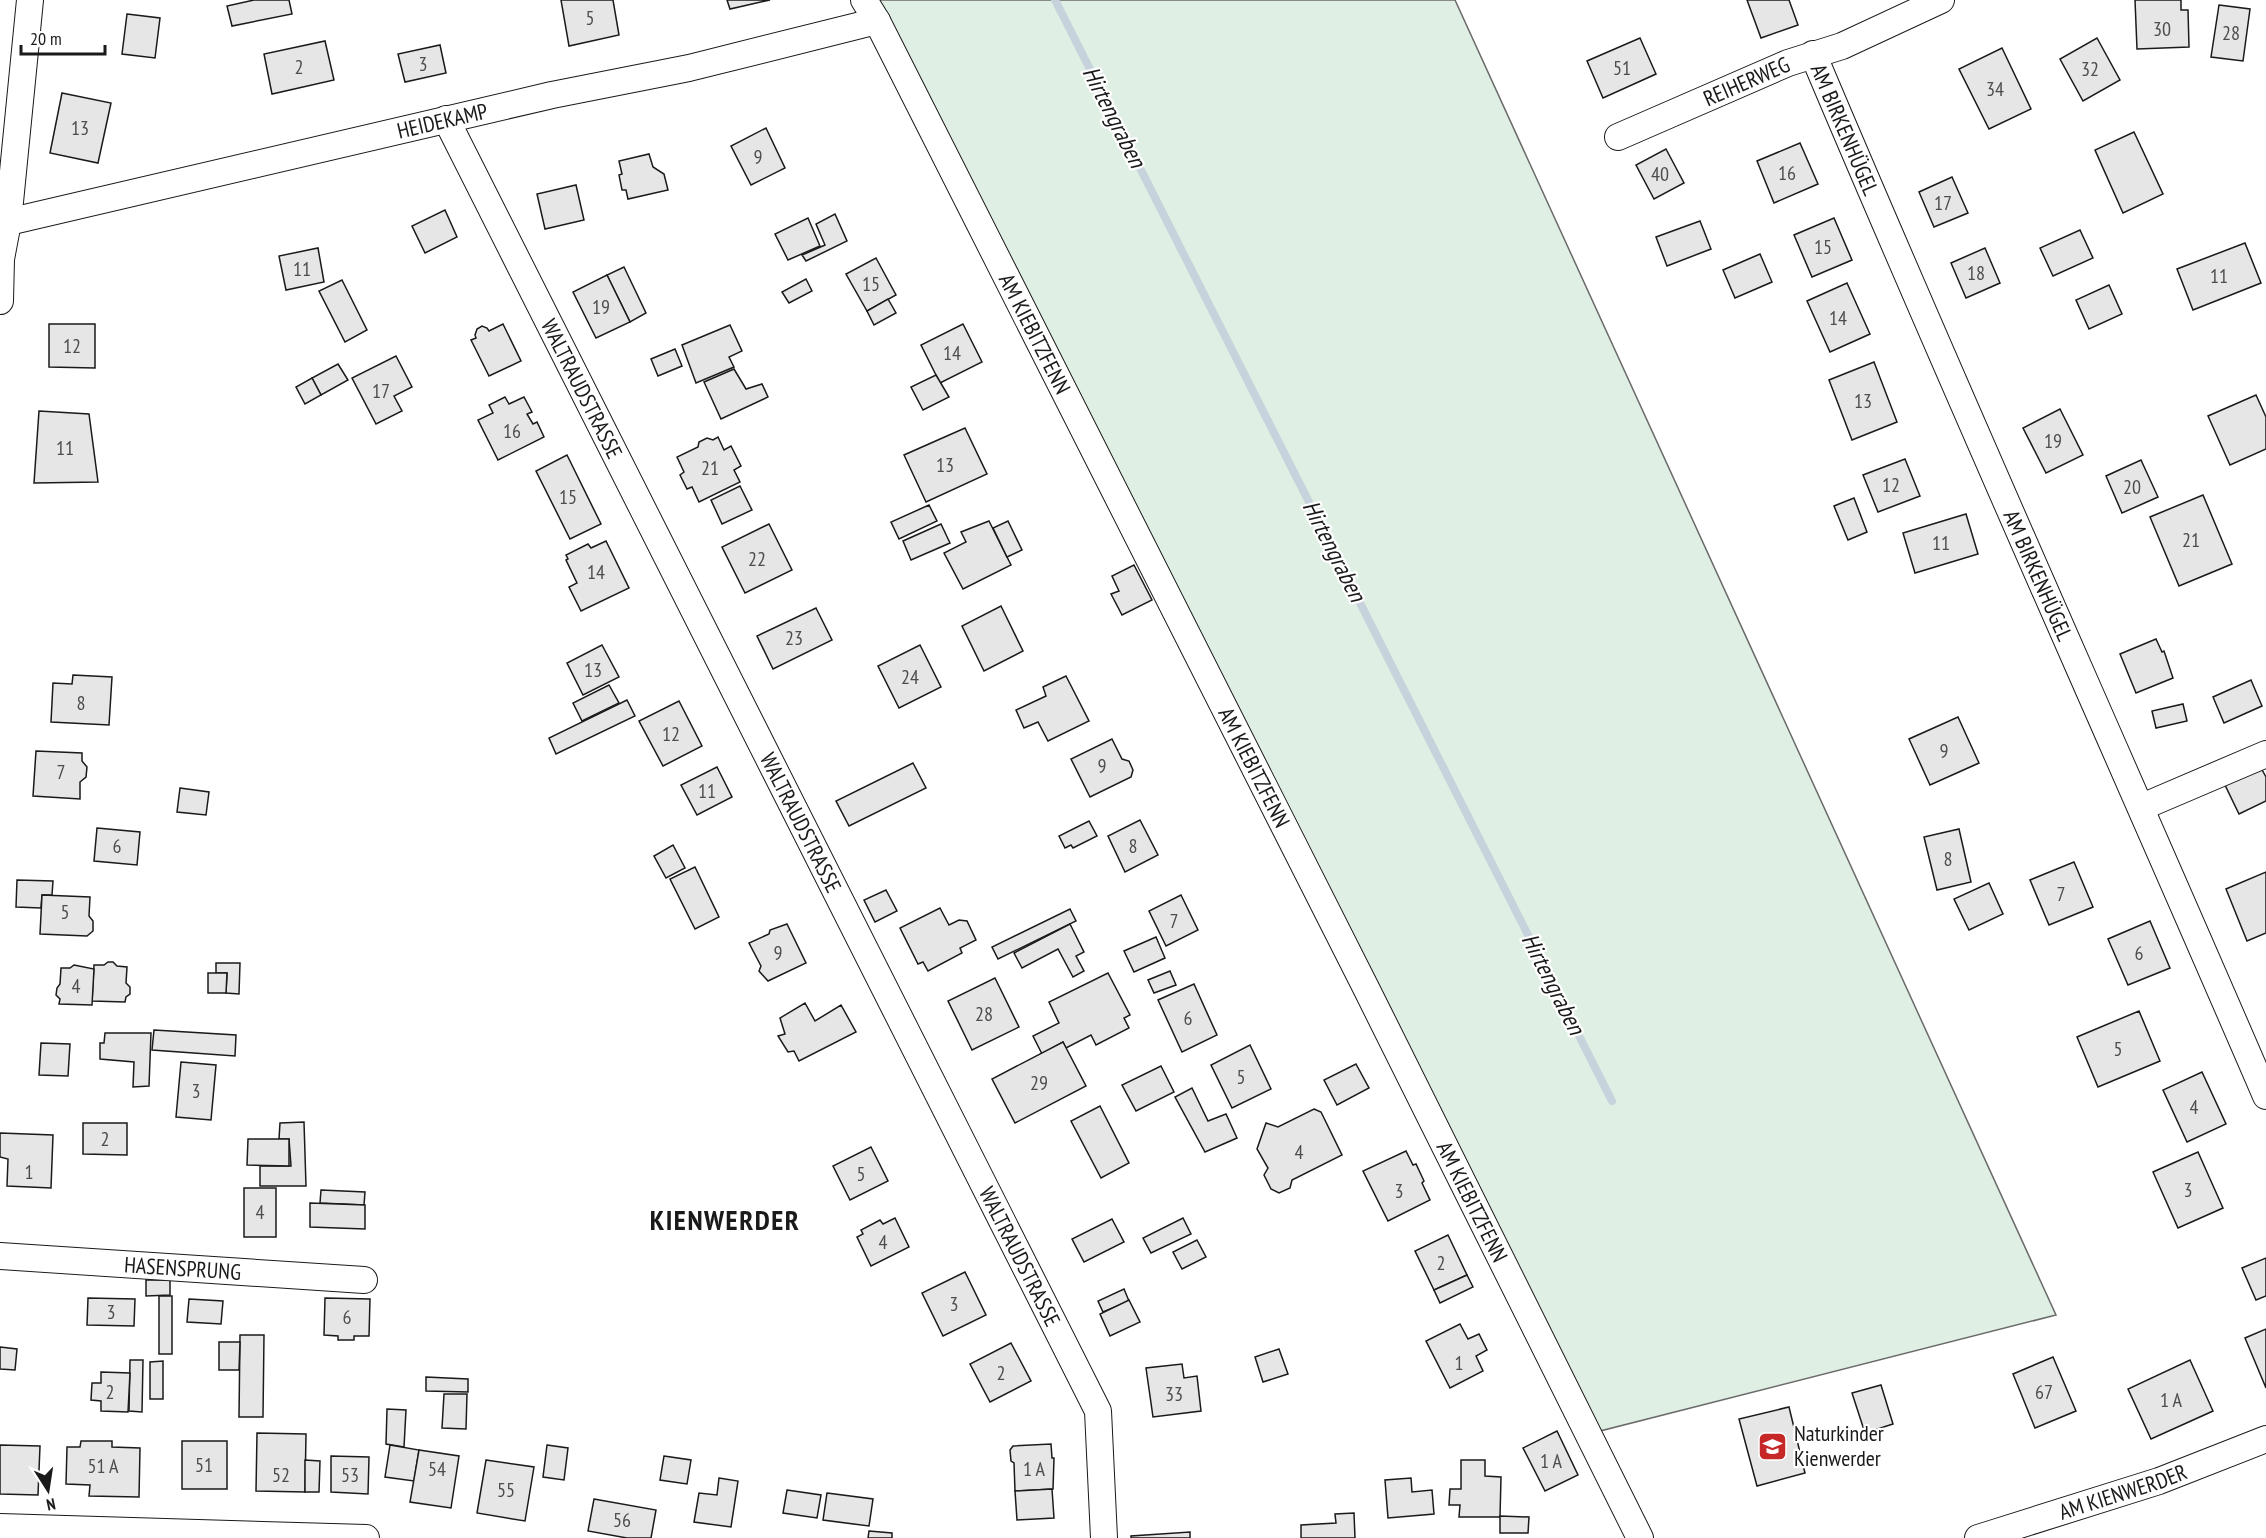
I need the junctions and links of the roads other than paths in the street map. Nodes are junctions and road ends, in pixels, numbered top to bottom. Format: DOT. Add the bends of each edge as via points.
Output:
graph roads {
  1 [pos="30,0"];
  2 [pos="1941,0"];
  3 [pos="870,10"];
  4 [pos="1814,54"];
  5 [pos="446,119"];
  6 [pos="1618,137"];
  7 [pos="8,222"];
  8 [pos="0,301"];
  9 [pos="2266,754"];
  10 [pos="2152,803"];
  11 [pos="2266,1096"];
  12 [pos="0,1256"];
  13 [pos="364,1280"];
  14 [pos="2266,1439"];
  15 [pos="0,1527"];
  16 [pos="366,1538"];
  17 [pos="1104,1538"];
  18 [pos="1640,1538"];
  19 [pos="1977,1538"];
  1 -- 7 [label="street"];
  2 -- 4 [label="street, REIHERWEG" via="1842,46"];
  3 -- 5 [label="street, HEIDEKAMP" via="689,68"];
  3 -- 18 [label="street, AM KIEBITZFENN"];
  4 -- 6 [label="street, REIHERWEG"];
  4 -- 10 [label="street, AM BIRKENHÜGEL" via="2003,499"];
  5 -- 7 [label="street, HEIDEKAMP"];
  5 -- 17 [label="street, WALTRAUDSTRASSE" via="1098,1411"];
  7 -- 8 [label="street"];
  9 -- 10 [label="street"];
  10 -- 11 [label="street, AM BIRKENHÜGEL"];
  12 -- 13 [label="street, HASENSPRUNG"];
  14 -- 19 [label="street, AM KIENWERDER" via="2159,1481"];
  15 -- 16 [label="street"];
}
